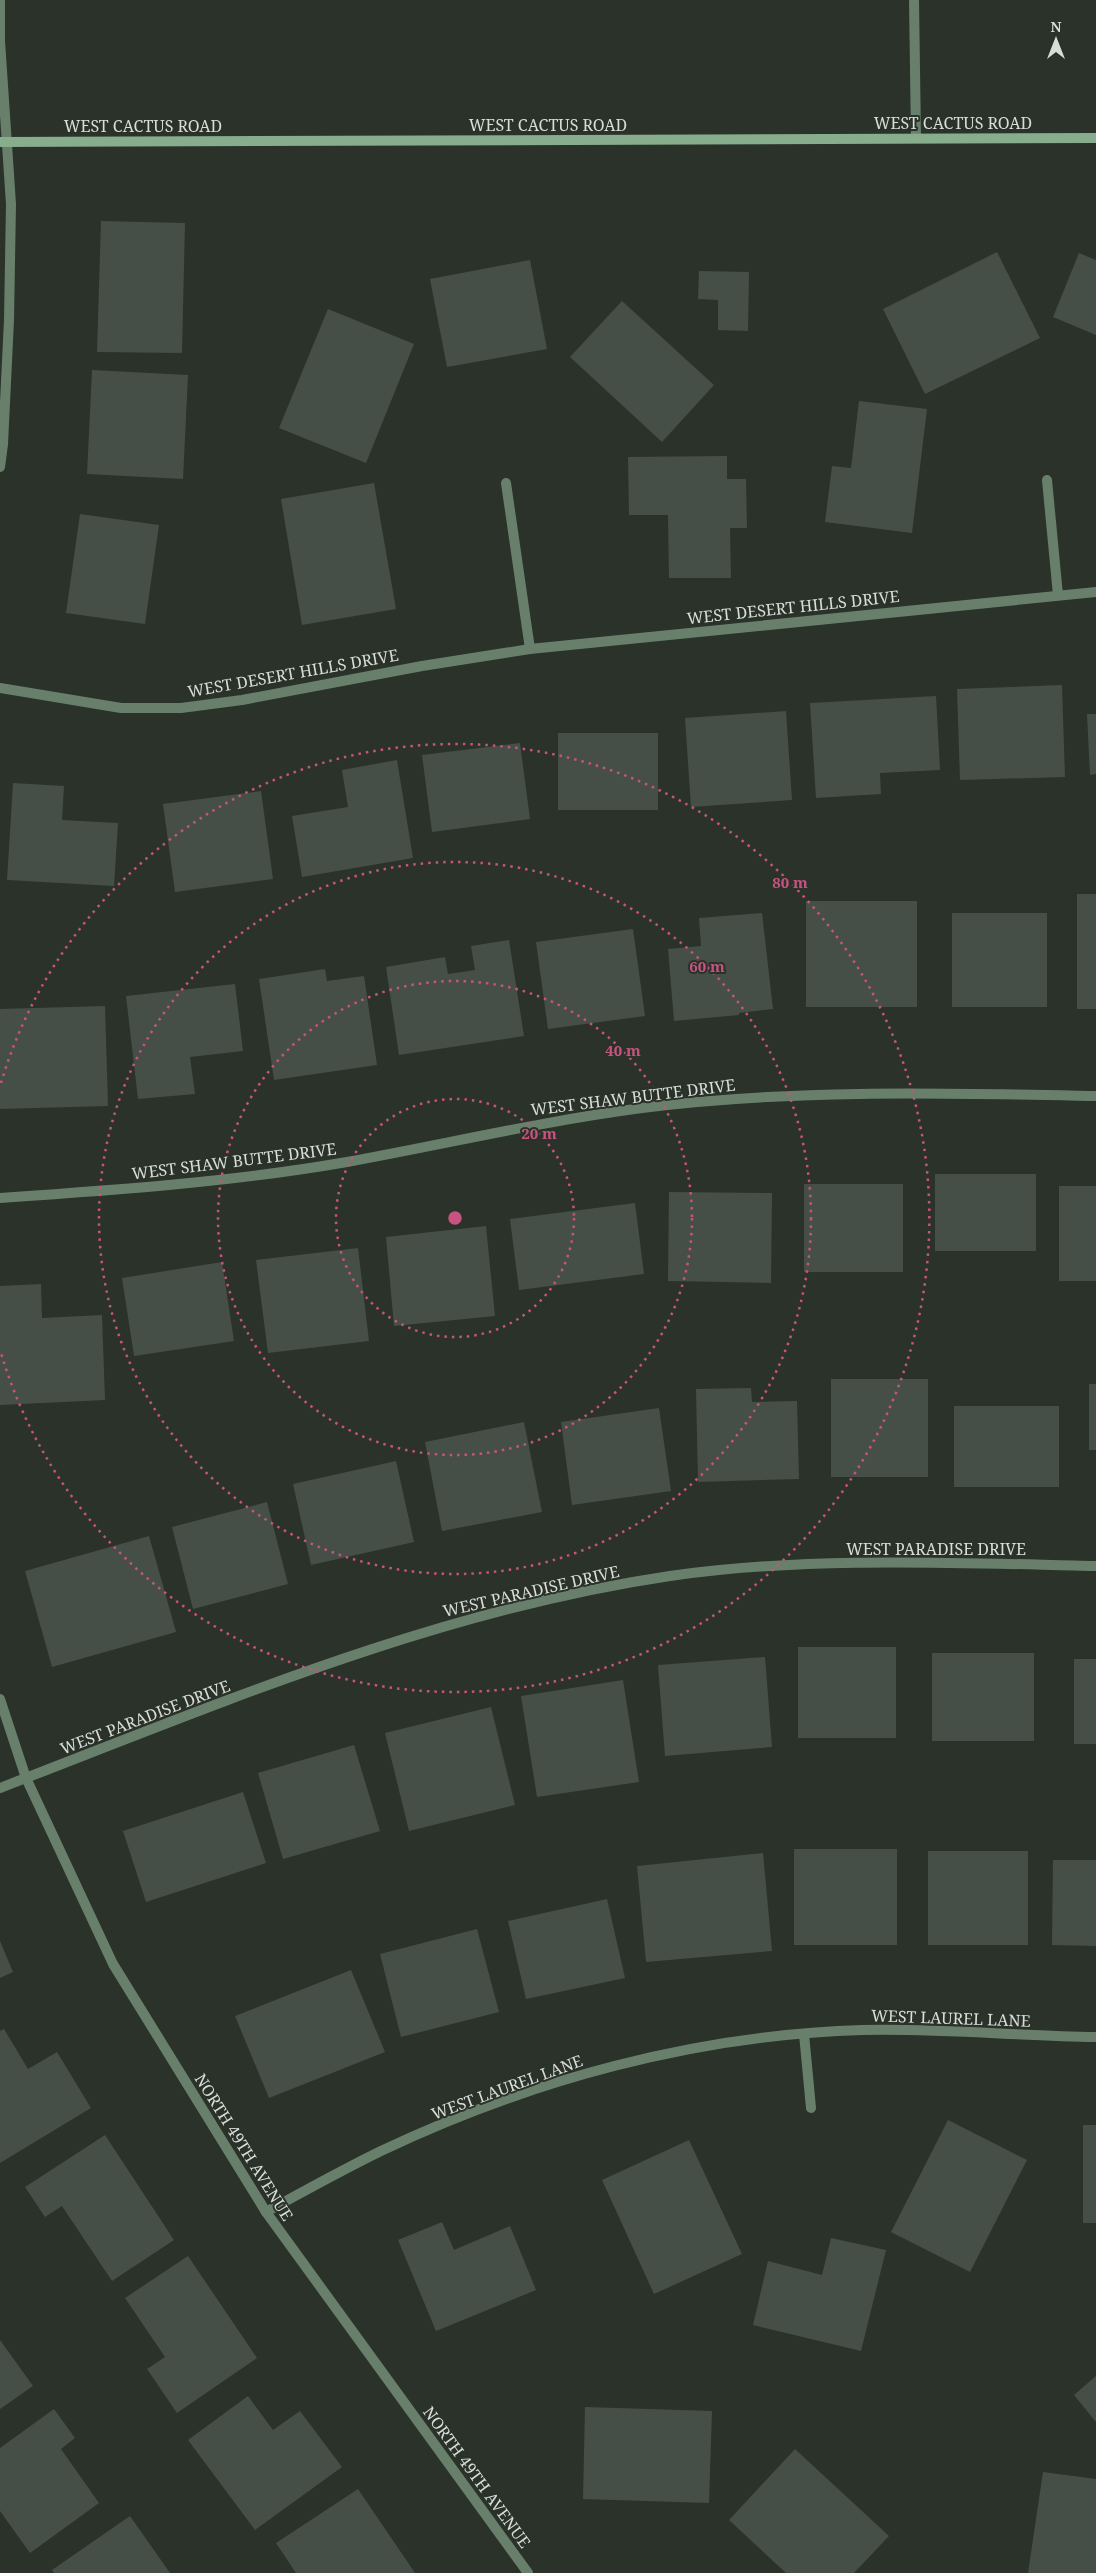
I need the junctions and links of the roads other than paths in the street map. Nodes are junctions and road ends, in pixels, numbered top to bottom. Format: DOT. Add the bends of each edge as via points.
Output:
graph roads {
  1 [pos="0,0"];
  2 [pos="914,0"];
  3 [pos="916,138"];
  4 [pos="1096,138"];
  5 [pos="3,142"];
  6 [pos="0,467"];
  7 [pos="1047,480"];
  8 [pos="506,483"];
  9 [pos="1096,592"];
  10 [pos="1058,595"];
  11 [pos="530,649"];
  12 [pos="0,688"];
  13 [pos="1096,1096"];
  14 [pos="0,1198"];
  15 [pos="1096,1566"];
  16 [pos="0,1699"];
  17 [pos="26,1778"];
  18 [pos="0,1788"];
  19 [pos="804,2034"];
  20 [pos="1096,2037"];
  21 [pos="811,2108"];
  22 [pos="266,2212"];
  23 [pos="528,2573"];
  1 -- 5 [label="street"];
  2 -- 3 [label="street"];
  3 -- 4 [label="main road, WEST CACTUS ROAD"];
  3 -- 5 [label="main road, WEST CACTUS ROAD"];
  5 -- 6 [label="street" via="11,204 9,320"];
  7 -- 10 [label="street"];
  8 -- 11 [label="street"];
  9 -- 10 [label="street, WEST DESERT HILLS DRIVE"];
  10 -- 11 [label="street, WEST DESERT HILLS DRIVE"];
  11 -- 12 [label="street, WEST DESERT HILLS DRIVE" via="181,708 121,708"];
  13 -- 14 [label="street, WEST SHAW BUTTE DRIVE" via="959,1093 771,1096 642,1108 507,1129 346,1162 192,1184"];
  15 -- 17 [label="street, WEST PARADISE DRIVE" via="817,1564 672,1576 590,1590 472,1618 304,1672"];
  16 -- 17 [label="street, NORTH 49TH AVENUE"];
  17 -- 18 [label="street, WEST PARADISE DRIVE"];
  17 -- 22 [label="street, NORTH 49TH AVENUE" via="113,1964"];
  19 -- 20 [label="street, WEST LAUREL LANE" via="861,2030"];
  19 -- 21 [label="street"];
  19 -- 22 [label="street, WEST LAUREL LANE" via="725,2042 563,2080 476,2111 382,2151"];
  22 -- 23 [label="street, NORTH 49TH AVENUE"];
}
